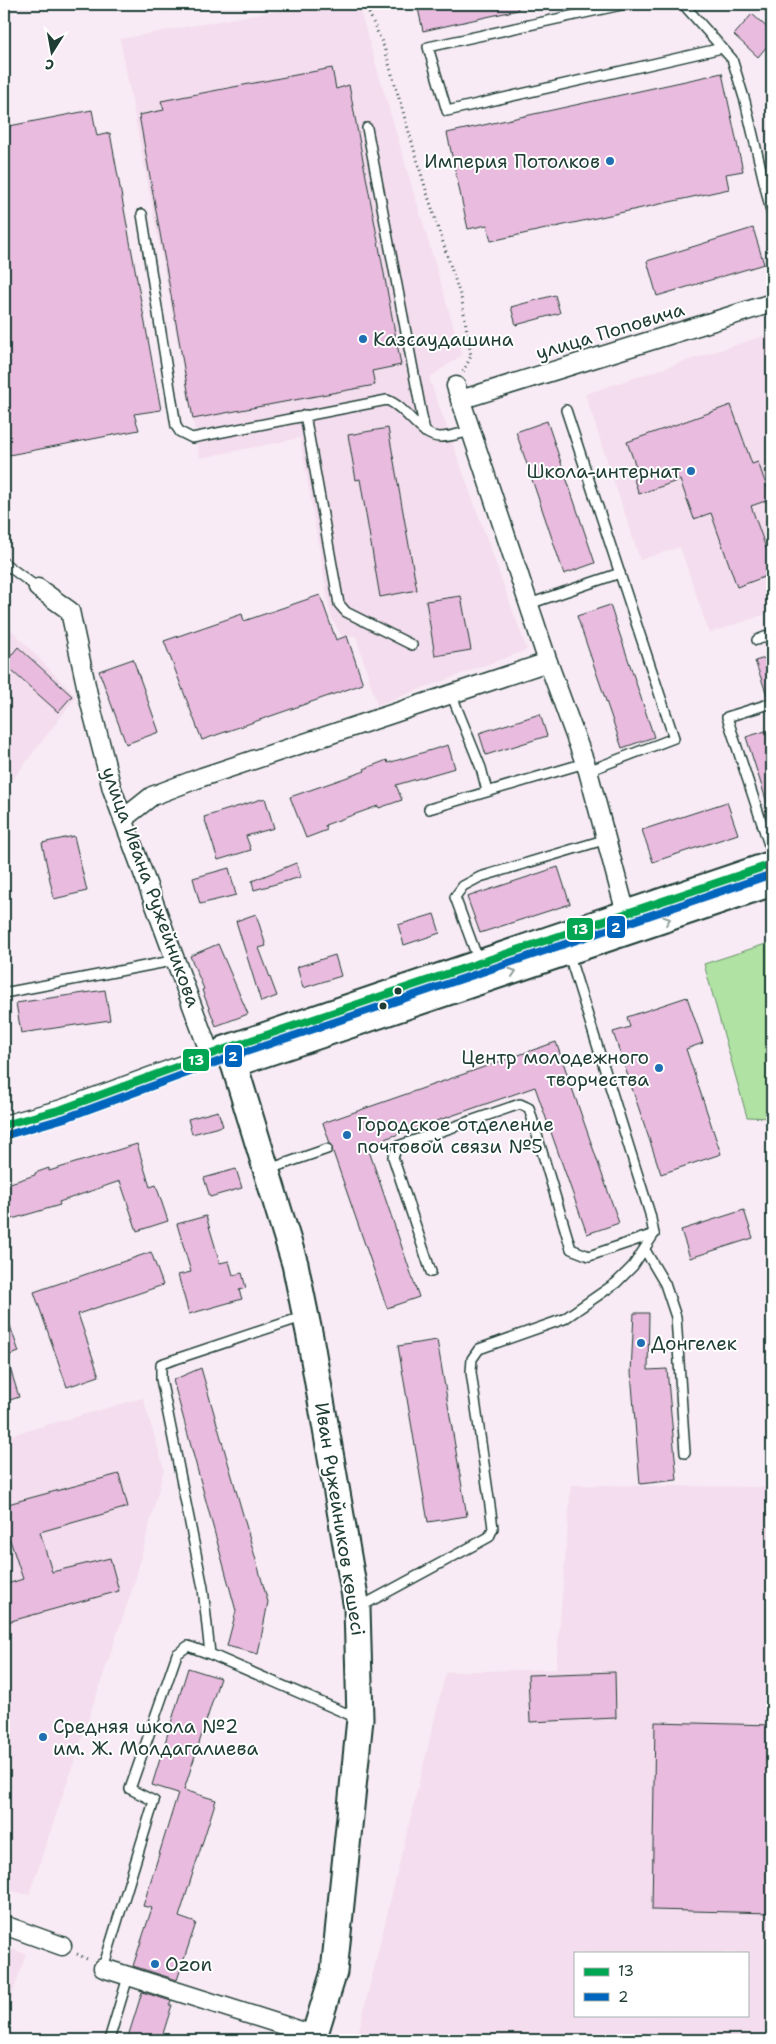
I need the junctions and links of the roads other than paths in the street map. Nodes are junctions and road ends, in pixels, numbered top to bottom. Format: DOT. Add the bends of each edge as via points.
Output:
graph roads {
  1 [pos="626,4"];
  2 [pos="683,4"];
  3 [pos="722,48"];
  4 [pos="367,128"];
  5 [pos="142,214"];
  6 [pos="772,216"];
  7 [pos="772,303"];
  8 [pos="566,410"];
  9 [pos="305,415"];
  10 [pos="470,431"];
  11 [pos="425,432"];
  12 [pos="4,563"];
  13 [pos="620,573"];
  14 [pos="38,588"];
  15 [pos="529,604"];
  16 [pos="772,634"];
  17 [pos="758,640"];
  18 [pos="412,645"];
  19 [pos="548,662"];
  20 [pos="452,696"];
  21 [pos="772,703"];
  22 [pos="586,767"];
  23 [pos="487,791"];
  24 [pos="429,809"];
  25 [pos="123,819"];
  26 [pos="608,839"];
  27 [pos="772,854"];
  28 [pos="772,864"];
  29 [pos="772,883"];
  30 [pos="628,924"];
  31 [pos="566,945"];
  32 [pos="177,960"];
  33 [pos="482,972"];
  34 [pos="4,993"];
  35 [pos="223,1056"];
  36 [pos="4,1125"];
  37 [pos="327,1149"];
  38 [pos="266,1170"];
  39 [pos="654,1234"];
  40 [pos="645,1250"];
  41 [pos="431,1272"];
  42 [pos="306,1316"];
  43 [pos="685,1453"];
  44 [pos="357,1608"];
  45 [pos="210,1654"];
  46 [pos="360,1719"];
  47 [pos="4,1925"];
  48 [pos="62,1946"];
  49 [pos="103,1968"];
  50 [pos="128,1977"];
  51 [pos="314,2038"];
  52 [pos="109,2040"];
  1 -- 3 [label="lane" via="428,47 447,111"];
  2 -- 3 [label="lane"];
  3 -- 6 [label="lane" via="732,60 743,93"];
  4 -- 11 [label="lane"];
  5 -- 9 [label="lane" via="176,426 180,432 192,438"];
  7 -- 10 [label="street, улица Поповича" via="458,393"];
  8 -- 13 [label="lane"];
  9 -- 11 [label="lane" via="387,400 397,404"];
  9 -- 18 [label="lane" via="339,604 346,612"];
  10 -- 11 [label="lane" via="442,437"];
  10 -- 15 [label="street"];
  12 -- 14 [label="lane"];
  13 -- 15 [label="lane"];
  13 -- 22 [label="lane" via="674,738"];
  14 -- 25 [label="street, улица Ивана Ружейникова" via="70,611 88,699"];
  15 -- 19 [label="street"];
  16 -- 17 [label="lane"];
  19 -- 20 [label="street"];
  19 -- 22 [label="street"];
  20 -- 23 [label="lane"];
  20 -- 25 [label="street" via="152,796"];
  21 -- 27 [label="lane" via="727,718"];
  22 -- 23 [label="lane"];
  22 -- 26 [label="street"];
  23 -- 24 [label="lane"];
  25 -- 32 [label="street, улица Ивана Ружейникова"];
  26 -- 30 [label="street"];
  26 -- 33 [label="lane" via="463,886 455,897"];
  28 -- 30 [label="main road"];
  30 -- 29 [label="main road, one-way"];
  30 -- 31 [label="main road"];
  31 -- 33 [label="main road"];
  31 -- 39 [label="lane"];
  32 -- 34 [label="lane"];
  32 -- 35 [label="street, улица Ивана Ружейникова"];
  33 -- 35 [label="main road"];
  35 -- 36 [label="street"];
  35 -- 38 [label="main road, Иван Ружейников көшесі"];
  37 -- 38 [label="lane"];
  38 -- 42 [label="main road, Иван Ружейников көшесі" via="295,1264"];
  39 -- 40 [label="lane"];
  39 -- 41 [label="lane" via="589,1256 571,1249 529,1108 520,1104 398,1146 395,1151 394,1157"];
  40 -- 43 [label="lane" via="665,1284 676,1318"];
  40 -- 44 [label="lane" via="616,1283 564,1319 479,1349 472,1358 471,1372 493,1528 489,1537"];
  42 -- 44 [label="main road, Иван Ружейников көшесі"];
  42 -- 45 [label="lane" via="161,1364 161,1379 203,1588"];
  44 -- 46 [label="main road, Иван Ружейников көшесі"];
  45 -- 46 [label="lane"];
  45 -- 49 [label="lane" via="188,1646 177,1654 130,1789 154,1800"];
  46 -- 51 [label="main road, Иван Ружейников көшесі" via="334,1972"];
  47 -- 48 [label="street"];
  49 -- 50 [label="street"];
  50 -- 51 [label="street"];
  50 -- 52 [label="lane"];
}
